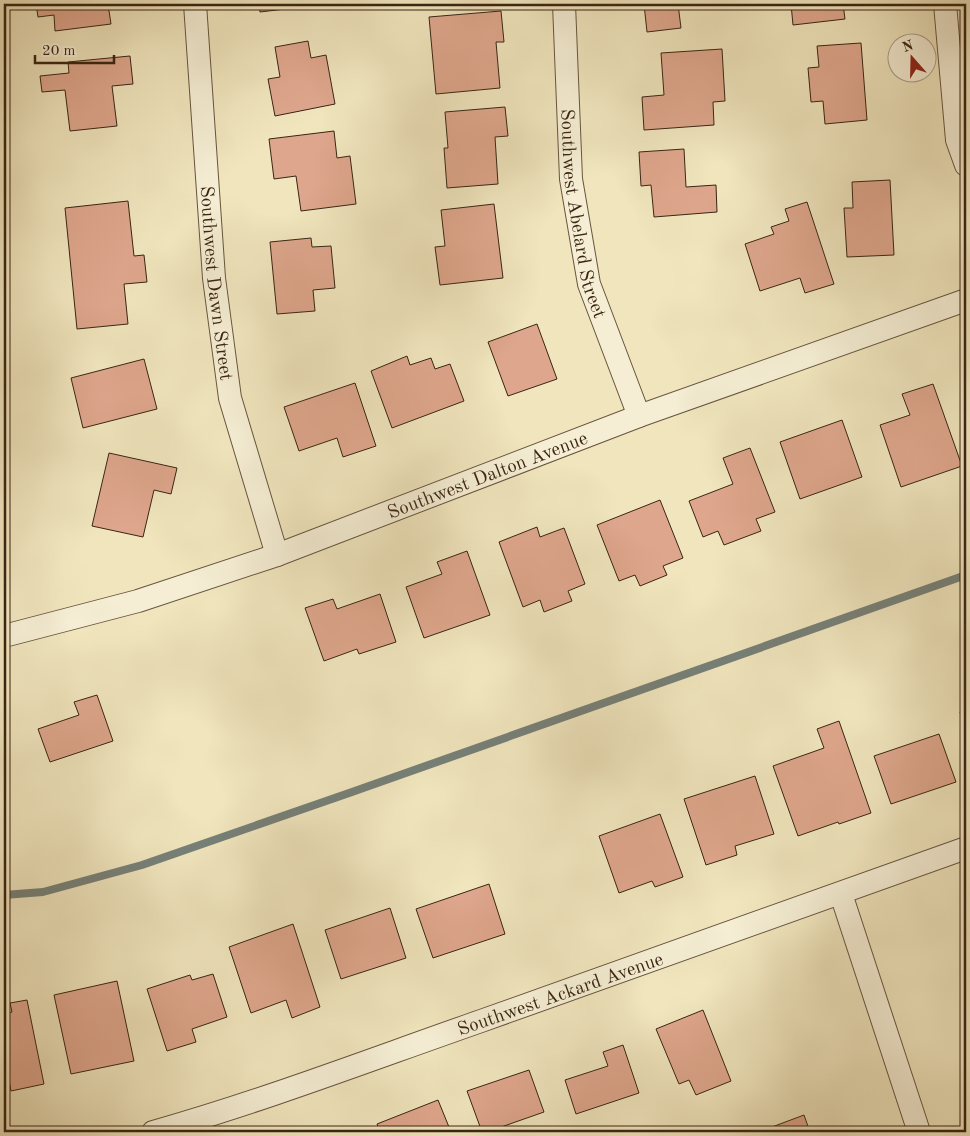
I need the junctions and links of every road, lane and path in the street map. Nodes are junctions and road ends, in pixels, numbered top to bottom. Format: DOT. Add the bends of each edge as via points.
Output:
graph roads {
  1 [pos="195,4"];
  2 [pos="564,4"];
  3 [pos="945,4"];
  4 [pos="966,165"];
  5 [pos="966,300"];
  6 [pos="640,416"];
  7 [pos="277,555"];
  8 [pos="4,636"];
  9 [pos="966,848"];
  10 [pos="841,894"];
  11 [pos="152,1132"];
  12 [pos="919,1132"];
  1 -- 7 [label="street, Southwest Dawn Street" via="214,278 230,398"];
  2 -- 6 [label="street, Southwest Abelard Street" via="571,179 589,284"];
  3 -- 4 [label="street" via="957,140"];
  5 -- 6 [label="street, Southwest Dalton Avenue"];
  6 -- 7 [label="street, Southwest Dalton Avenue"];
  7 -- 8 [label="street, Southwest Dalton Avenue" via="138,601"];
  9 -- 10 [label="street, Southwest Ackard Avenue"];
  10 -- 11 [label="street, Southwest Ackard Avenue" via="353,1066"];
  10 -- 12 [label="street"];
}
